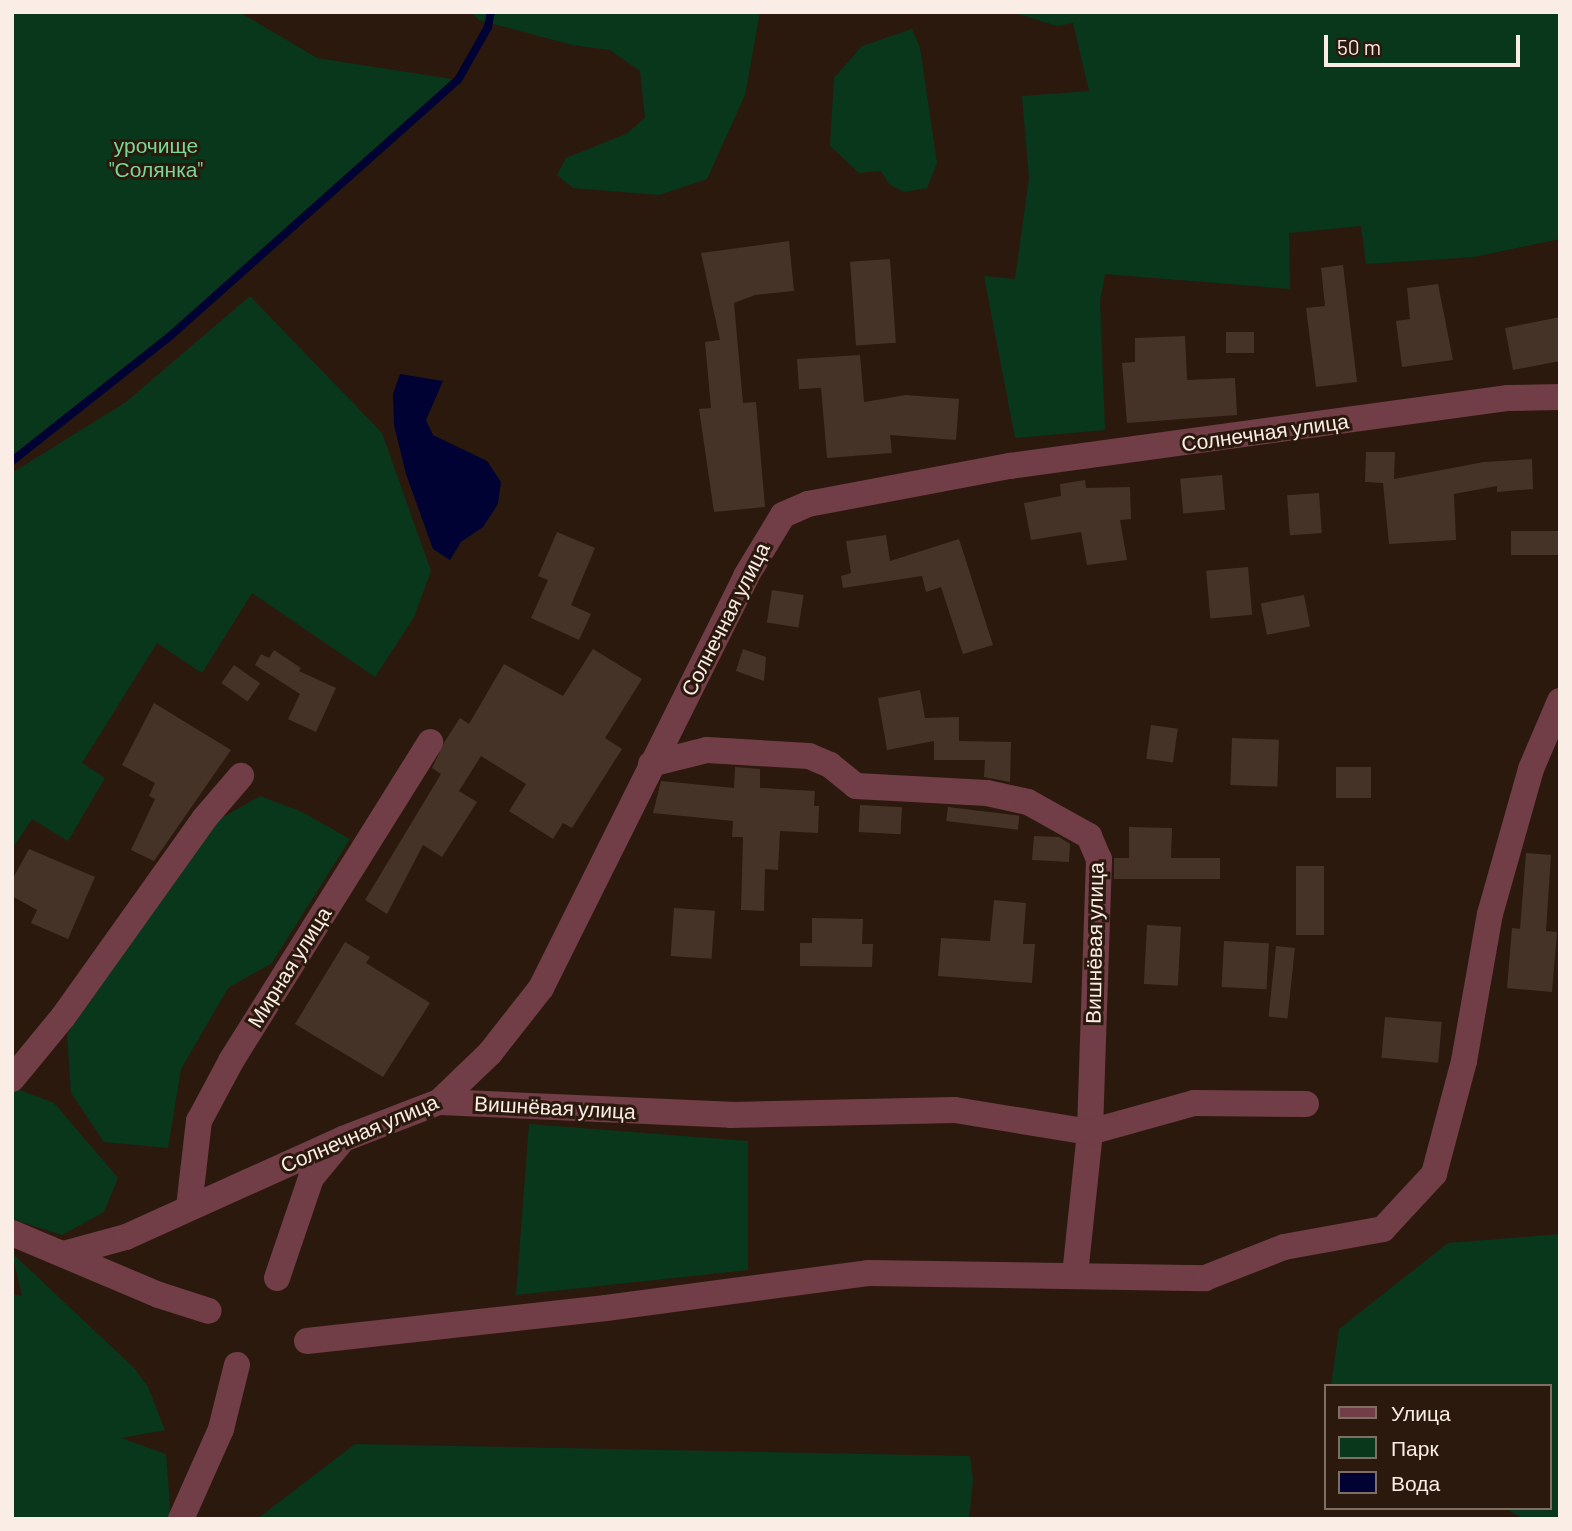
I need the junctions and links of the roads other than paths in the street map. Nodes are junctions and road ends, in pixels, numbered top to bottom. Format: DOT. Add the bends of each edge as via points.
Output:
graph roads {
  1 [pos="1560,397"];
  2 [pos="1560,701"];
  3 [pos="430,742"];
  4 [pos="652,764"];
  5 [pos="241,776"];
  6 [pos="12,1079"];
  7 [pos="439,1102"];
  8 [pos="1306,1104"];
  9 [pos="1090,1132"];
  10 [pos="343,1139"];
  11 [pos="189,1207"];
  12 [pos="12,1233"];
  13 [pos="67,1253"];
  14 [pos="1075,1274"];
  15 [pos="277,1278"];
  16 [pos="209,1311"];
  17 [pos="307,1340"];
  18 [pos="237,1365"];
  19 [pos="181,1519"];
  1 -- 4 [label="street, Солнечная улица" via="1507,398 1010,467 808,504 783,515 772,528"];
  2 -- 14 [label="street" via="1531,769 1490,914 1464,1061 1434,1174 1383,1229 1283,1247 1205,1278"];
  3 -- 11 [label="street, Мирная улица" via="231,1060 199,1121"];
  4 -- 7 [label="street, Солнечная улица" via="541,988 490,1052"];
  4 -- 9 [label="street, Вишнёвая улица" via="707,750 809,756 830,765 856,786 987,793 1028,802 1089,836 1099,859"];
  5 -- 6 [label="street" via="204,819 63,1017"];
  7 -- 9 [label="street, Вишнёвая улица" via="731,1115 955,1110"];
  7 -- 10 [label="street, Солнечная улица"];
  8 -- 9 [label="street, Вишнёвая улица" via="1194,1103"];
  9 -- 14 [label="street, Вишнёвая улица"];
  10 -- 11 [label="street, Солнечная улица"];
  10 -- 15 [label="street" via="311,1178"];
  11 -- 13 [label="street, Солнечная улица" via="126,1237"];
  12 -- 13 [label="street"];
  13 -- 16 [label="street" via="159,1295"];
  14 -- 17 [label="street" via="868,1273 607,1308"];
  18 -- 19 [label="street" via="221,1429"];
}
